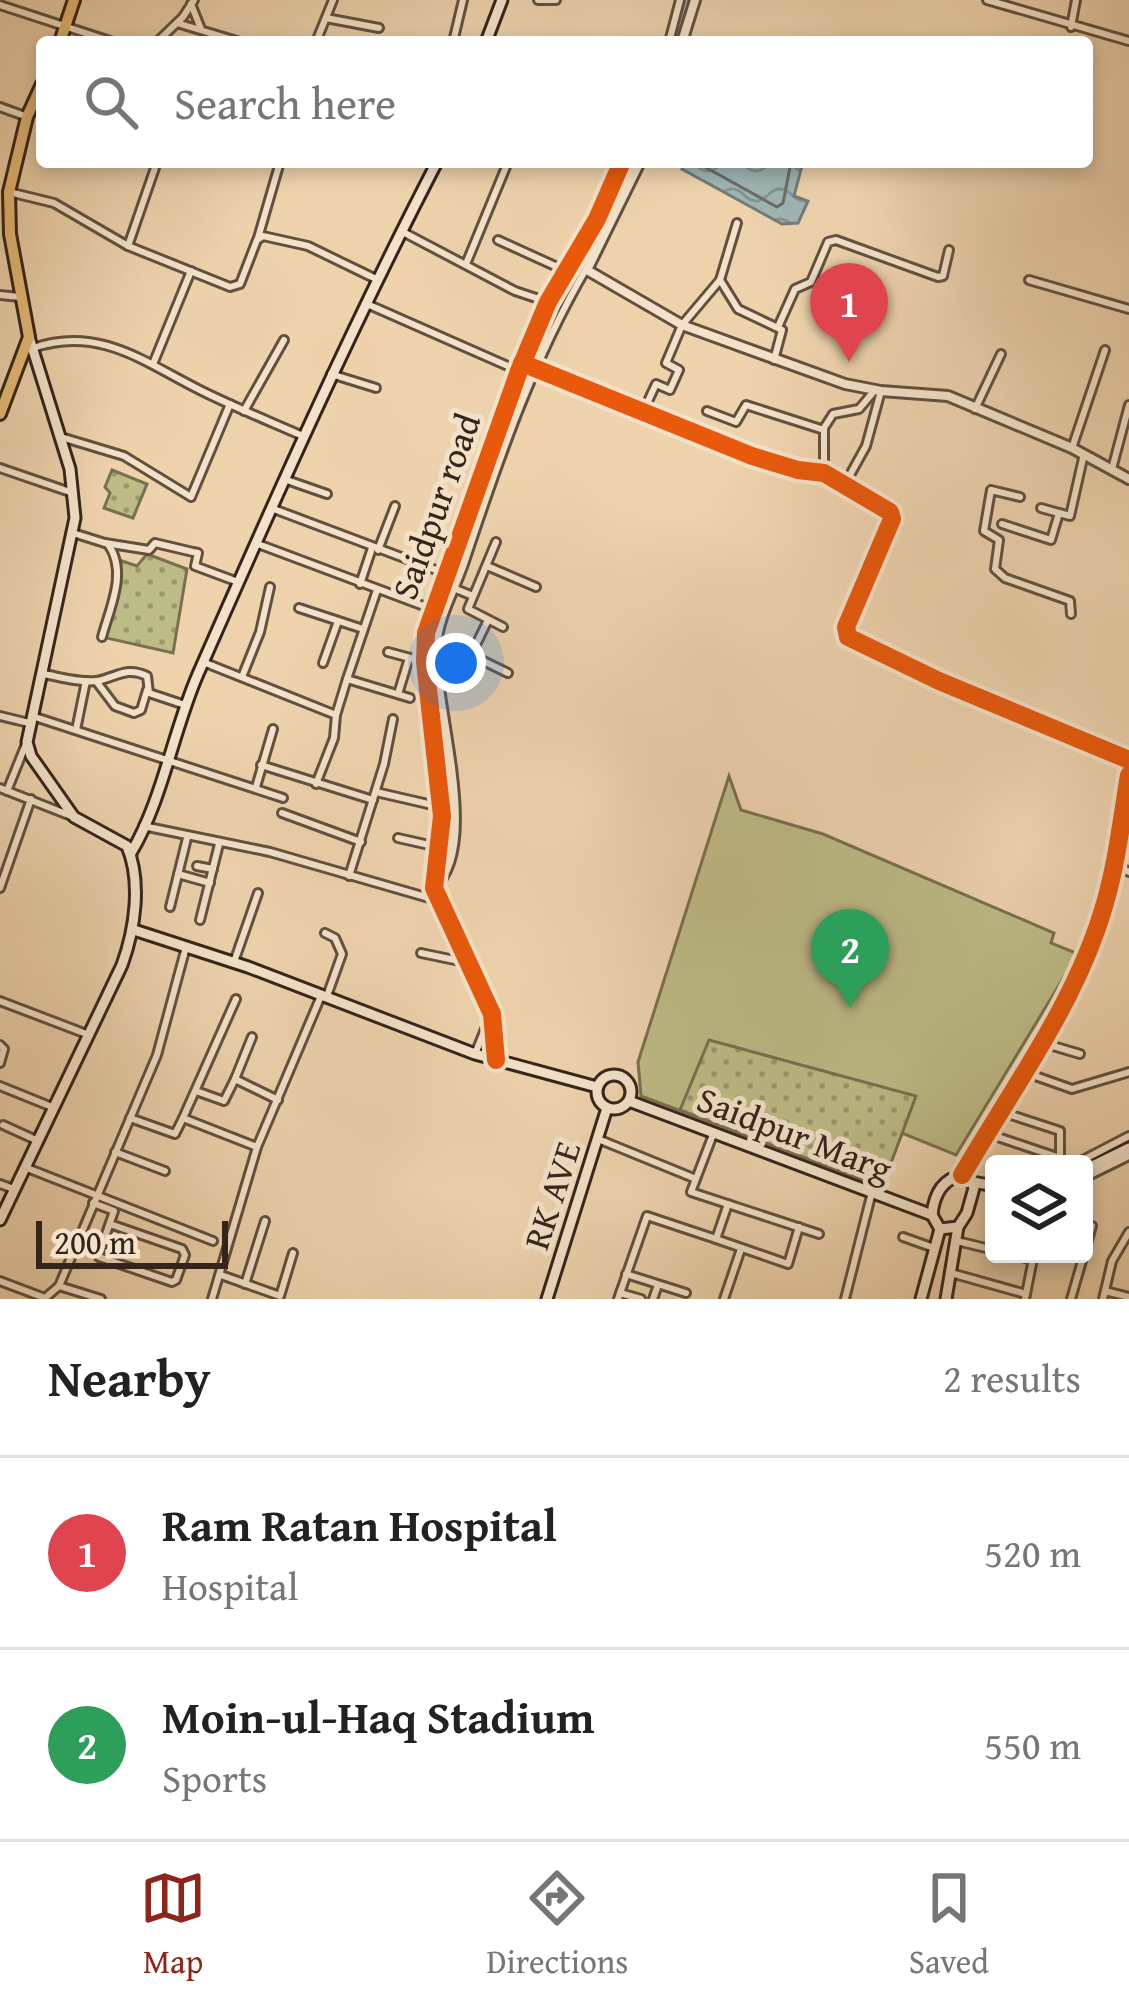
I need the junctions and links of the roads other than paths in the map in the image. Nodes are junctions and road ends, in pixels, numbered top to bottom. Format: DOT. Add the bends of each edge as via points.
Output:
graph roads {
  1 [pos="74,0"];
  2 [pos="333,0"];
  3 [pos="463,0"];
  4 [pos="502,0"];
  5 [pos="538,0"];
  6 [pos="556,0"];
  7 [pos="680,0"];
  8 [pos="695,0"];
  9 [pos="987,0"];
  10 [pos="1076,0"];
  11 [pos="193,2"];
  12 [pos="0,4"];
  13 [pos="326,18"];
  14 [pos="177,23"];
  15 [pos="66,25"];
  16 [pos="1071,27"];
  17 [pos="201,28"];
  18 [pos="379,28"];
  19 [pos="62,36"];
  20 [pos="96,36"];
  21 [pos="163,36"];
  22 [pos="223,36"];
  23 [pos="318,36"];
  24 [pos="454,36"];
  25 [pos="488,36"];
  26 [pos="671,36"];
  27 [pos="684,36"];
  28 [pos="1129,41"];
  29 [pos="36,100"];
  30 [pos="0,107"];
  31 [pos="27,117"];
  32 [pos="155,168"];
  33 [pos="278,168"];
  34 [pos="433,168"];
  35 [pos="506,168"];
  36 [pos="627,168"];
  37 [pos="5,200"];
  38 [pos="737,223"];
  39 [pos="5,228"];
  40 [pos="401,231"];
  41 [pos="258,238"];
  42 [pos="498,240"];
  43 [pos="128,246"];
  44 [pos="950,250"];
  45 [pos="466,264"];
  46 [pos="581,265"];
  47 [pos="191,271"];
  48 [pos="566,271"];
  49 [pos="376,279"];
  50 [pos="720,280"];
  51 [pos="1029,280"];
  52 [pos="0,296"];
  53 [pos="20,297"];
  54 [pos="364,302"];
  55 [pos="548,302"];
  56 [pos="1129,309"];
  57 [pos="682,325"];
  58 [pos="778,327"];
  59 [pos="284,340"];
  60 [pos="31,342"];
  61 [pos="1105,350"];
  62 [pos="1001,354"];
  63 [pos="774,360"];
  64 [pos="153,364"];
  65 [pos="527,368"];
  66 [pos="331,374"];
  67 [pos="376,388"];
  68 [pos="878,391"];
  69 [pos="230,404"];
  70 [pos="1129,405"];
  71 [pos="975,409"];
  72 [pos="244,411"];
  73 [pos="706,411"];
  74 [pos="0,414"];
  75 [pos="642,414"];
  76 [pos="824,430"];
  77 [pos="303,436"];
  78 [pos="61,437"];
  79 [pos="1072,448"];
  80 [pos="1084,454"];
  81 [pos="0,468"];
  82 [pos="1112,469"];
  83 [pos="824,473"];
  84 [pos="284,479"];
  85 [pos="1129,479"];
  86 [pos="845,484"];
  87 [pos="74,492"];
  88 [pos="327,494"];
  89 [pos="1020,497"];
  90 [pos="395,506"];
  91 [pos="271,508"];
  92 [pos="1041,508"];
  93 [pos="1059,513"];
  94 [pos="1002,524"];
  95 [pos="72,532"];
  96 [pos="254,542"];
  97 [pos="496,542"];
  98 [pos="104,543"];
  99 [pos="375,549"];
  100 [pos="487,566"];
  101 [pos="445,573"];
  102 [pos="238,582"];
  103 [pos="360,584"];
  104 [pos="448,586"];
  105 [pos="536,586"];
  106 [pos="270,587"];
  107 [pos="377,590"];
  108 [pos="473,596"];
  109 [pos="421,604"];
  110 [pos="299,608"];
  111 [pos="1071,614"];
  112 [pos="488,620"];
  113 [pos="338,621"];
  114 [pos="503,627"];
  115 [pos="364,629"];
  116 [pos="102,637"];
  117 [pos="431,646"];
  118 [pos="388,652"];
  119 [pos="409,658"];
  120 [pos="203,662"];
  121 [pos="425,662"];
  122 [pos="323,663"];
  123 [pos="40,673"];
  124 [pos="508,673"];
  125 [pos="242,676"];
  126 [pos="347,679"];
  127 [pos="86,681"];
  128 [pos="97,681"];
  129 [pos="148,686"];
  130 [pos="398,694"];
  131 [pos="410,698"];
  132 [pos="185,705"];
  133 [pos="336,715"];
  134 [pos="0,716"];
  135 [pos="393,719"];
  136 [pos="30,720"];
  137 [pos="273,729"];
  138 [pos="76,730"];
  139 [pos="27,742"];
  140 [pos="166,759"];
  141 [pos="1129,760"];
  142 [pos="262,765"];
  143 [pos="1129,775"];
  144 [pos="316,784"];
  145 [pos="256,788"];
  146 [pos="3,790"];
  147 [pos="375,796"];
  148 [pos="1127,797"];
  149 [pos="283,798"];
  150 [pos="32,799"];
  151 [pos="441,807"];
  152 [pos="282,813"];
  153 [pos="74,817"];
  154 [pos="143,826"];
  155 [pos="448,829"];
  156 [pos="187,838"];
  157 [pos="398,838"];
  158 [pos="361,842"];
  159 [pos="219,844"];
  160 [pos="438,847"];
  161 [pos="130,853"];
  162 [pos="1113,863"];
  163 [pos="197,866"];
  164 [pos="213,868"];
  165 [pos="1129,872"];
  166 [pos="178,874"];
  167 [pos="349,877"];
  168 [pos="210,883"];
  169 [pos="0,888"];
  170 [pos="434,888"];
  171 [pos="258,893"];
  172 [pos="437,900"];
  173 [pos="170,907"];
  174 [pos="200,920"];
  175 [pos="134,930"];
  176 [pos="325,933"];
  177 [pos="186,947"];
  178 [pos="421,953"];
  179 [pos="234,962"];
  180 [pos="469,963"];
  181 [pos="325,995"];
  182 [pos="236,999"];
  183 [pos="0,1000"];
  184 [pos="492,1014"];
  185 [pos="89,1035"];
  186 [pos="252,1037"];
  187 [pos="1042,1042"];
  188 [pos="0,1045"];
  189 [pos="475,1054"];
  190 [pos="1080,1054"];
  191 [pos="496,1060"];
  192 [pos="0,1063"];
  193 [pos="1024,1072"];
  194 [pos="1129,1072"];
  195 [pos="235,1079"];
  196 [pos="0,1086"];
  197 [pos="597,1087"];
  198 [pos="196,1091"];
  199 [pos="633,1098"];
  200 [pos="278,1100"];
  201 [pos="53,1107"];
  202 [pos="608,1108"];
  203 [pos="999,1111"];
  204 [pos="130,1118"];
  205 [pos="183,1118"];
  206 [pos="3,1125"];
  207 [pos="714,1131"];
  208 [pos="986,1133"];
  209 [pos="1129,1136"];
  210 [pos="598,1139"];
  211 [pos="36,1140"];
  212 [pos="257,1147"];
  213 [pos="115,1152"];
  214 [pos="1129,1152"];
  215 [pos="1046,1155"];
  216 [pos="1062,1155"];
  217 [pos="1092,1155"];
  218 [pos="24,1166"];
  219 [pos="1093,1170"];
  220 [pos="165,1171"];
  221 [pos="962,1174"];
  222 [pos="696,1178"];
  223 [pos="973,1182"];
  224 [pos="0,1184"];
  225 [pos="985,1185"];
  226 [pos="14,1189"];
  227 [pos="985,1190"];
  228 [pos="872,1192"];
  229 [pos="974,1196"];
  230 [pos="94,1200"];
  231 [pos="728,1204"];
  232 [pos="932,1215"];
  233 [pos="0,1220"];
  234 [pos="265,1221"];
  235 [pos="110,1224"];
  236 [pos="799,1227"];
  237 [pos="958,1227"];
  238 [pos="940,1229"];
  239 [pos="1129,1232"];
  240 [pos="819,1234"];
  241 [pos="903,1237"];
  242 [pos="716,1238"];
  243 [pos="213,1241"];
  244 [pos="956,1241"];
  245 [pos="934,1248"];
  246 [pos="985,1248"];
  247 [pos="741,1249"];
  248 [pos="293,1253"];
  249 [pos="1033,1263"];
  250 [pos="1081,1263"];
  251 [pos="950,1273"];
  252 [pos="626,1274"];
  253 [pos="221,1275"];
  254 [pos="0,1281"];
  255 [pos="245,1284"];
  256 [pos="658,1285"];
  257 [pos="58,1286"];
  258 [pos="686,1293"];
  259 [pos="1104,1295"];
  260 [pos="619,1296"];
  261 [pos="1026,1296"];
  262 [pos="1129,1297"];
  263 [pos="91,1298"];
  264 [pos="48,1299"];
  265 [pos="101,1299"];
  266 [pos="212,1299"];
  267 [pos="547,1299"];
  268 [pos="641,1299"];
  269 [pos="653,1299"];
  270 [pos="724,1299"];
  271 [pos="845,1299"];
  272 [pos="921,1299"];
  273 [pos="946,1299"];
  274 [pos="1071,1299"];
  1 -- 15 [label="main road"];
  2 -- 13 [label="street"];
  3 -- 24 [label="street"];
  4 -- 25 [label="main road"];
  5 -- 6 [label="street"];
  7 -- 26 [label="street"];
  8 -- 27 [label="street"];
  9 -- 16 [label="street"];
  10 -- 16 [label="street"];
  11 -- 14 [label="street"];
  11 -- 17 [label="street"];
  12 -- 15 [label="street"];
  13 -- 18 [label="street"];
  13 -- 23 [label="street"];
  14 -- 17 [label="street"];
  14 -- 21 [label="street"];
  15 -- 19 [label="main road"];
  15 -- 20 [label="street"];
  16 -- 28 [label="street"];
  17 -- 22 [label="street"];
  29 -- 31 [label="main road"];
  30 -- 31 [label="street"];
  31 -- 37 [label="main road"];
  32 -- 43 [label="street"];
  33 -- 41 [label="street"];
  34 -- 40 [label="main road"];
  35 -- 45 [label="street"];
  36 -- 46 [label="street"];
  36 -- 46 [label="street"];
  37 -- 39 [label="main road"];
  37 -- 43 [label="street" via="62,207"];
  38 -- 50 [label="street"];
  39 -- 53 [label="main road"];
  40 -- 45 [label="street"];
  40 -- 49 [label="main road"];
  41 -- 47 [label="street" via="238,286"];
  41 -- 49 [label="street" via="308,246"];
  42 -- 48 [label="street"];
  43 -- 47 [label="street"];
  44 -- 58 [label="street" via="938,278 828,242"];
  45 -- 55 [label="street"];
  46 -- 48 [label="street, Saidpur road"];
  46 -- 57 [label="street"];
  46 -- 65 [label="street"];
  47 -- 64 [label="street"];
  48 -- 55 [label="street, Saidpur road"];
  49 -- 54 [label="main road"];
  50 -- 57 [label="street"];
  50 -- 58 [label="street" via="738,309"];
  51 -- 56 [label="street"];
  52 -- 53 [label="street"];
  53 -- 60 [label="main road"];
  54 -- 65 [label="street"];
  54 -- 66 [label="main road"];
  55 -- 65 [label="street, Saidpur road"];
  57 -- 63 [label="street"];
  57 -- 75 [label="street" via="666,363 679,370 670,390 656,384"];
  58 -- 63 [label="street"];
  59 -- 72 [label="street"];
  60 -- 64 [label="street" via="89,340"];
  60 -- 74 [label="main road"];
  60 -- 78 [label="main road"];
  61 -- 79 [label="street"];
  62 -- 71 [label="street"];
  63 -- 68 [label="street"];
  64 -- 69 [label="street"];
  65 -- 75 [label="street"];
  65 -- 101 [label="street, Saidpur road"];
  65 -- 104 [label="street"];
  66 -- 67 [label="street"];
  66 -- 77 [label="main road"];
  68 -- 71 [label="street" via="948,396"];
  68 -- 76 [label="street" via="859,410 833,414"];
  68 -- 86 [label="street" via="866,446"];
  69 -- 72 [label="street"];
  69 -- 78 [label="street" via="191,497 124,456"];
  70 -- 82 [label="street"];
  71 -- 79 [label="street"];
  72 -- 77 [label="street"];
  73 -- 76 [label="street" via="736,422 746,405"];
  75 -- 83 [label="street" via="752,456"];
  76 -- 83 [label="street"];
  77 -- 84 [label="main road"];
  78 -- 87 [label="main road"];
  79 -- 80 [label="street"];
  80 -- 82 [label="street"];
  80 -- 93 [label="street" via="1070,516"];
  81 -- 87 [label="street"];
  82 -- 85 [label="street"];
  83 -- 86 [label="street"];
  84 -- 88 [label="street"];
  84 -- 91 [label="main road"];
  86 -- 141 [label="street" via="892,519 848,637"];
  87 -- 95 [label="main road"];
  89 -- 111 [label="street" via="991,490 984,531 999,540 995,569 1070,601"];
  90 -- 99 [label="street"];
  91 -- 96 [label="main road"];
  91 -- 99 [label="street"];
  92 -- 93 [label="street"];
  93 -- 94 [label="street" via="1051,540"];
  95 -- 98 [label="street"];
  95 -- 123 [label="main road"];
  96 -- 102 [label="main road"];
  96 -- 103 [label="street"];
  97 -- 100 [label="street"];
  98 -- 102 [label="street" via="193,551 195,566"];
  98 -- 116 [label="street" via="118,573"];
  99 -- 101 [label="street"];
  99 -- 103 [label="street"];
  100 -- 105 [label="street"];
  100 -- 108 [label="street"];
  101 -- 104 [label="street, Saidpur road"];
  102 -- 120 [label="main road"];
  103 -- 107 [label="street"];
  104 -- 108 [label="street"];
  104 -- 117 [label="street, Saidpur road"];
  104 -- 117 [label="street"];
  106 -- 125 [label="street"];
  107 -- 109 [label="street"];
  107 -- 115 [label="street"];
  108 -- 112 [label="street" via="468,611"];
  110 -- 113 [label="street"];
  112 -- 114 [label="street"];
  112 -- 124 [label="street" via="471,655"];
  113 -- 115 [label="street"];
  113 -- 122 [label="street"];
  115 -- 126 [label="street"];
  117 -- 121 [label="street, Saidpur road"];
  117 -- 155 [label="street"];
  118 -- 119 [label="street"];
  119 -- 121 [label="street"];
  119 -- 130 [label="street"];
  120 -- 125 [label="street"];
  120 -- 132 [label="main road"];
  121 -- 151 [label="street, Saidpur road"];
  123 -- 127 [label="street"];
  123 -- 136 [label="main road"];
  125 -- 133 [label="street"];
  126 -- 130 [label="street"];
  126 -- 133 [label="street"];
  127 -- 128 [label="street"];
  127 -- 138 [label="street"];
  128 -- 129 [label="street" via="133,671 145,674"];
  128 -- 129 [label="street" via="115,706 134,713"];
  129 -- 132 [label="street" via="152,695"];
  130 -- 131 [label="street"];
  132 -- 140 [label="main road"];
  133 -- 144 [label="street"];
  134 -- 136 [label="street"];
  135 -- 147 [label="street"];
  136 -- 138 [label="street"];
  136 -- 139 [label="main road"];
  137 -- 142 [label="street"];
  138 -- 140 [label="street"];
  139 -- 146 [label="street"];
  139 -- 153 [label="main road"];
  140 -- 145 [label="street"];
  140 -- 154 [label="main road"];
  142 -- 144 [label="street"];
  142 -- 145 [label="street"];
  143 -- 148 [label="street"];
  144 -- 147 [label="street"];
  145 -- 149 [label="street"];
  146 -- 150 [label="street"];
  147 -- 151 [label="street"];
  147 -- 158 [label="street"];
  148 -- 162 [label="street"];
  150 -- 153 [label="street"];
  150 -- 169 [label="street"];
  151 -- 155 [label="street, Saidpur road"];
  152 -- 158 [label="street"];
  153 -- 161 [label="main road" via="121,840"];
  154 -- 156 [label="street"];
  154 -- 161 [label="main road"];
  155 -- 160 [label="street, Saidpur road"];
  155 -- 170 [label="street" via="445,878"];
  156 -- 159 [label="street"];
  156 -- 166 [label="street"];
  157 -- 160 [label="street"];
  158 -- 167 [label="street"];
  159 -- 164 [label="street"];
  159 -- 167 [label="street"];
  160 -- 170 [label="street, Saidpur road"];
  161 -- 175 [label="main road"];
  162 -- 165 [label="street"];
  162 -- 187 [label="street" via="1085,957"];
  163 -- 164 [label="street"];
  164 -- 168 [label="street"];
  166 -- 168 [label="street"];
  166 -- 173 [label="street"];
  167 -- 172 [label="street"];
  168 -- 174 [label="street"];
  170 -- 172 [label="street, Saidpur road"];
  171 -- 179 [label="street"];
  172 -- 180 [label="street, Saidpur road"];
  175 -- 177 [label="main road"];
  175 -- 185 [label="main road"];
  176 -- 181 [label="street" via="342,954"];
  177 -- 179 [label="main road"];
  177 -- 204 [label="street"];
  178 -- 180 [label="street"];
  179 -- 181 [label="main road"];
  180 -- 184 [label="street, Saidpur road"];
  181 -- 189 [label="main road"];
  181 -- 200 [label="street"];
  182 -- 198 [label="street"];
  183 -- 185 [label="street"];
  184 -- 189 [label="street"];
  184 -- 191 [label="street, Saidpur road"];
  185 -- 201 [label="main road"];
  186 -- 195 [label="street"];
  187 -- 190 [label="street"];
  187 -- 193 [label="street"];
  188 -- 192 [label="street"];
  189 -- 191 [label="main road"];
  191 -- 197 [label="main road"];
  193 -- 194 [label="street" via="1072,1089"];
  193 -- 203 [label="street"];
  195 -- 198 [label="street" via="224,1101"];
  195 -- 200 [label="street"];
  196 -- 201 [label="street"];
  197 -- 199 [label="main road" via="620,1075"];
  197 -- 202 [label="main road"];
  198 -- 205 [label="street"];
  199 -- 202 [label="main road"];
  199 -- 207 [label="main road, Saidpur Marg"];
  200 -- 212 [label="street"];
  201 -- 211 [label="main road"];
  202 -- 210 [label="main road, RK AVE"];
  203 -- 208 [label="street"];
  203 -- 216 [label="street" via="1060,1131"];
  204 -- 205 [label="street" via="175,1135"];
  204 -- 213 [label="street"];
  205 -- 212 [label="street"];
  206 -- 211 [label="street"];
  207 -- 222 [label="street"];
  207 -- 228 [label="main road, Saidpur Marg"];
  208 -- 215 [label="street"];
  208 -- 221 [label="street"];
  209 -- 217 [label="street"];
  210 -- 222 [label="street"];
  210 -- 267 [label="main road, RK AVE"];
  211 -- 218 [label="main road"];
  212 -- 253 [label="street"];
  213 -- 220 [label="street"];
  213 -- 230 [label="street"];
  214 -- 219 [label="main road"];
  218 -- 226 [label="main road"];
  218 -- 230 [label="street"];
  221 -- 223 [label="main road"];
  221 -- 232 [label="main road" via="943,1184"];
  222 -- 231 [label="street" via="691,1192"];
  223 -- 225 [label="main road"];
  223 -- 229 [label="main road"];
  224 -- 226 [label="street"];
  226 -- 233 [label="main road"];
  227 -- 229 [label="main road"];
  228 -- 232 [label="main road, Saidpur Marg"];
  228 -- 271 [label="street"];
  229 -- 237 [label="main road"];
  230 -- 235 [label="street" via="115,1211"];
  230 -- 243 [label="street"];
  230 -- 257 [label="street"];
  231 -- 236 [label="street"];
  231 -- 242 [label="street"];
  232 -- 238 [label="main road"];
  234 -- 255 [label="street"];
  235 -- 235 [label="street" via="99,1257 176,1280 182,1249"];
  236 -- 240 [label="street"];
  236 -- 247 [label="street" via="788,1264"];
  237 -- 238 [label="main road"];
  237 -- 244 [label="main road"];
  238 -- 245 [label="main road"];
  239 -- 259 [label="street"];
  241 -- 245 [label="street"];
  242 -- 247 [label="street"];
  242 -- 252 [label="street" via="647,1216"];
  244 -- 246 [label="street"];
  244 -- 251 [label="main road"];
  245 -- 272 [label="main road"];
  247 -- 270 [label="street"];
  248 -- 255 [label="street" via="280,1296"];
  249 -- 261 [label="street"];
  250 -- 274 [label="street"];
  251 -- 261 [label="street"];
  251 -- 273 [label="main road"];
  252 -- 256 [label="street"];
  252 -- 260 [label="street"];
  253 -- 255 [label="street"];
  253 -- 266 [label="street"];
  254 -- 264 [label="street"];
  256 -- 258 [label="street"];
  256 -- 269 [label="street"];
  257 -- 263 [label="street"];
  257 -- 264 [label="street"];
  259 -- 262 [label="street"];
  260 -- 268 [label="street"];
  263 -- 265 [label="street"];
}
